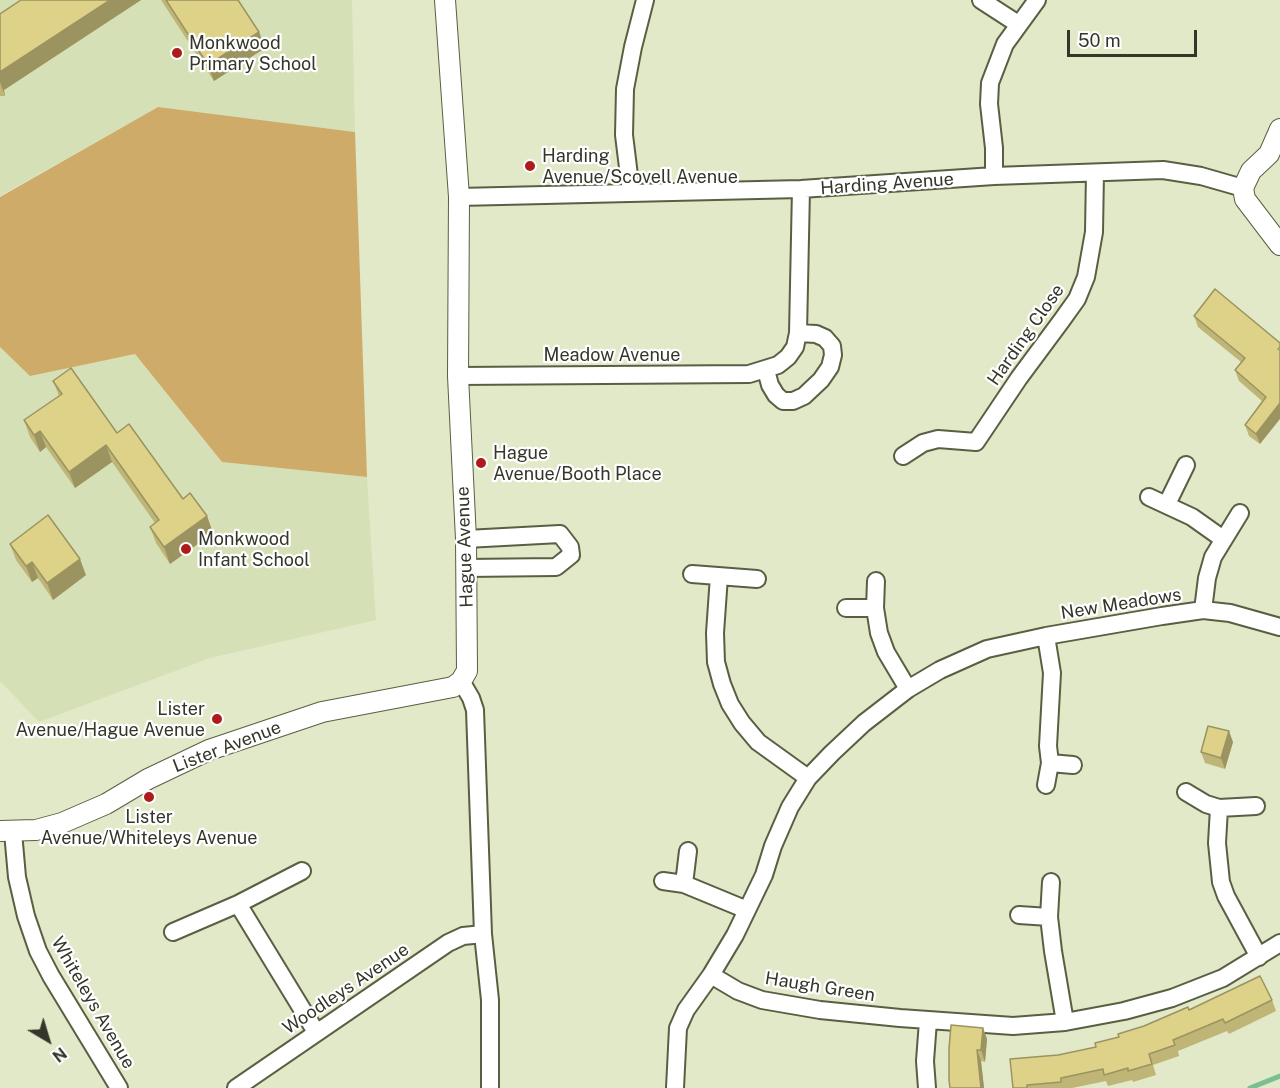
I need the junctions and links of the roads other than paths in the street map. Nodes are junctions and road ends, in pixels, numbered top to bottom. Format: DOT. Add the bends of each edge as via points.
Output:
graph roads {
  1 [pos="445,0"];
  2 [pos="645,0"];
  3 [pos="981,0"];
  4 [pos="1037,0"];
  5 [pos="1018,24"];
  6 [pos="1280,129"];
  7 [pos="1095,173"];
  8 [pos="994,176"];
  9 [pos="1243,188"];
  10 [pos="801,189"];
  11 [pos="631,192"];
  12 [pos="459,197"];
  13 [pos="1280,245"];
  14 [pos="798,333"];
  15 [pos="766,370"];
  16 [pos="458,376"];
  17 [pos="903,456"];
  18 [pos="1186,465"];
  19 [pos="1149,496"];
  20 [pos="1167,504"];
  21 [pos="1240,513"];
  22 [pos="466,539"];
  23 [pos="1223,539"];
  24 [pos="466,568"];
  25 [pos="692,574"];
  26 [pos="719,576"];
  27 [pos="757,579"];
  28 [pos="876,581"];
  29 [pos="846,608"];
  30 [pos="875,608"];
  31 [pos="1203,610"];
  32 [pos="1280,627"];
  33 [pos="1046,636"];
  34 [pos="461,681"];
  35 [pos="908,689"];
  36 [pos="1050,763"];
  37 [pos="1073,765"];
  38 [pos="808,778"];
  39 [pos="1046,785"];
  40 [pos="1186,792"];
  41 [pos="1256,806"];
  42 [pos="1219,808"];
  43 [pos="7,832"];
  44 [pos="688,851"];
  45 [pos="302,871"];
  46 [pos="663,881"];
  47 [pos="1051,882"];
  48 [pos="684,884"];
  49 [pos="238,903"];
  50 [pos="747,910"];
  51 [pos="1019,915"];
  52 [pos="1049,916"];
  53 [pos="173,932"];
  54 [pos="483,934"];
  55 [pos="1280,943"];
  56 [pos="1259,957"];
  57 [pos="711,975"];
  58 [pos="928,1021"];
  59 [pos="1065,1022"];
  60 [pos="316,1032"];
  61 [pos="119,1088"];
  62 [pos="236,1088"];
  63 [pos="490,1088"];
  64 [pos="675,1088"];
  65 [pos="927,1088"];
  1 -- 12 [label="street, Hague Avenue"];
  2 -- 11 [label="street" via="625,89 624,135"];
  3 -- 5 [label="street"];
  4 -- 5 [label="street"];
  5 -- 8 [label="street" via="995,65 990,83"];
  6 -- 9 [label="street" via="1269,154 1251,171"];
  7 -- 8 [label="street, Harding Avenue"];
  7 -- 9 [label="street, Harding Avenue" via="1163,170"];
  7 -- 17 [label="street, Harding Close" via="1094,232 1086,278 1077,299 976,442 938,439"];
  8 -- 10 [label="street, Harding Avenue"];
  9 -- 13 [label="street" via="1245,199"];
  10 -- 11 [label="street, Harding Avenue"];
  10 -- 14 [label="street, Meadow Avenue"];
  11 -- 12 [label="street, Harding Avenue"];
  12 -- 16 [label="street, Hague Avenue"];
  14 -- 15 [label="street, Meadow Avenue" via="788,357"];
  14 -- 15 [label="street" via="816,334 832,346 830,367 821,380 804,396 783,401 770,385"];
  15 -- 16 [label="street, Meadow Avenue" via="749,374"];
  16 -- 22 [label="street, Hague Avenue"];
  18 -- 20 [label="street"];
  19 -- 20 [label="street"];
  20 -- 23 [label="street"];
  21 -- 23 [label="street, New Meadows"];
  22 -- 24 [label="street, Hague Avenue"];
  22 -- 24 [label="street" via="560,534 571,555 556,567"];
  23 -- 31 [label="street, New Meadows" via="1207,578"];
  24 -- 34 [label="street, Hague Avenue" via="468,658"];
  25 -- 26 [label="street"];
  26 -- 27 [label="street"];
  26 -- 38 [label="street" via="716,662 730,704 758,742"];
  28 -- 30 [label="street"];
  29 -- 30 [label="street"];
  30 -- 35 [label="street" via="886,652"];
  31 -- 32 [label="street, New Meadows"];
  31 -- 33 [label="street, New Meadows"];
  33 -- 35 [label="street, New Meadows" via="987,649"];
  33 -- 36 [label="street, New Meadows" via="1052,673"];
  34 -- 43 [label="street, Lister Avenue" via="453,687 322,712 209,750 62,823"];
  34 -- 54 [label="street" via="475,710"];
  35 -- 38 [label="street, New Meadows" via="864,723"];
  36 -- 37 [label="street"];
  36 -- 39 [label="street, New Meadows"];
  38 -- 50 [label="street, New Meadows" via="790,807"];
  40 -- 42 [label="street"];
  41 -- 42 [label="street"];
  42 -- 56 [label="street" via="1221,882"];
  43 -- 61 [label="street, Whiteleys Avenue" via="26,916 39,951"];
  44 -- 48 [label="street"];
  45 -- 49 [label="street"];
  46 -- 48 [label="street"];
  47 -- 52 [label="street"];
  48 -- 50 [label="street"];
  49 -- 53 [label="street"];
  49 -- 60 [label="street"];
  50 -- 57 [label="street, New Meadows"];
  51 -- 52 [label="street"];
  52 -- 59 [label="street"];
  54 -- 60 [label="street, Woodleys Avenue" via="447,943"];
  54 -- 63 [label="street" via="490,1000"];
  55 -- 56 [label="street, Haugh Green"];
  56 -- 59 [label="street, Haugh Green" via="1223,978 1172,998"];
  57 -- 58 [label="street, Haugh Green" via="762,1000"];
  57 -- 64 [label="street, New Meadows" via="678,1028"];
  58 -- 59 [label="street, Haugh Green" via="1013,1026"];
  58 -- 65 [label="street"];
  60 -- 62 [label="street, Woodleys Avenue"];
}
